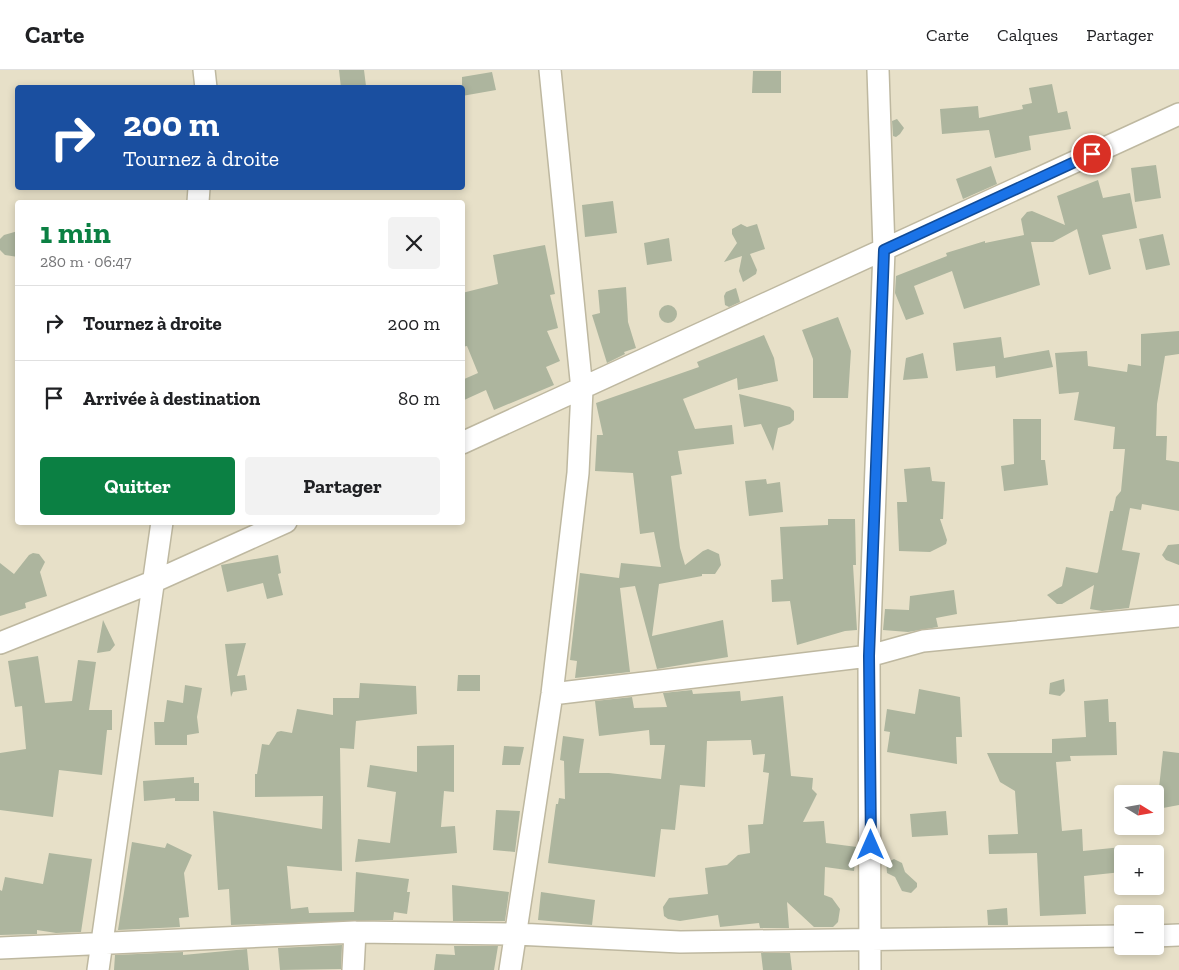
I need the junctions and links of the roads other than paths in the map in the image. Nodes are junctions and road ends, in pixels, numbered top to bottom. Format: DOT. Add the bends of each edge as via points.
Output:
graph roads {
  1 [pos="204,70"];
  2 [pos="550,70"];
  3 [pos="878,70"];
  4 [pos="206,85"];
  5 [pos="1179,114"];
  6 [pos="884,250"];
  7 [pos="582,390"];
  8 [pos="465,442"];
  9 [pos="162,525"];
  10 [pos="279,525"];
  11 [pos="155,581"];
  12 [pos="1179,616"];
  13 [pos="0,643"];
  14 [pos="869,656"];
  15 [pos="552,694"];
  16 [pos="355,932"];
  17 [pos="516,934"];
  18 [pos="1179,935"];
  19 [pos="1114,936"];
  20 [pos="1164,936"];
  21 [pos="871,939"];
  22 [pos="102,943"];
  23 [pos="0,948"];
  24 [pos="98,970"];
  25 [pos="353,970"];
  26 [pos="510,970"];
  27 [pos="870,970"];
  1 -- 4 [label="street"];
  2 -- 7 [label="street"];
  3 -- 6 [label="street"];
  5 -- 6 [label="street"];
  6 -- 7 [label="street"];
  6 -- 14 [label="street"];
  7 -- 8 [label="street"];
  7 -- 15 [label="street" via="578,473"];
  9 -- 11 [label="street"];
  10 -- 11 [label="street"];
  11 -- 13 [label="street"];
  11 -- 22 [label="street"];
  12 -- 14 [label="street" via="923,641"];
  14 -- 15 [label="street"];
  14 -- 21 [label="street"];
  15 -- 17 [label="street"];
  16 -- 17 [label="street"];
  16 -- 22 [label="street"];
  16 -- 25 [label="street"];
  17 -- 21 [label="street" via="680,942"];
  17 -- 26 [label="street"];
  18 -- 20 [label="street"];
  19 -- 21 [label="street"];
  21 -- 27 [label="street"];
  22 -- 23 [label="street"];
  22 -- 24 [label="street"];
}
